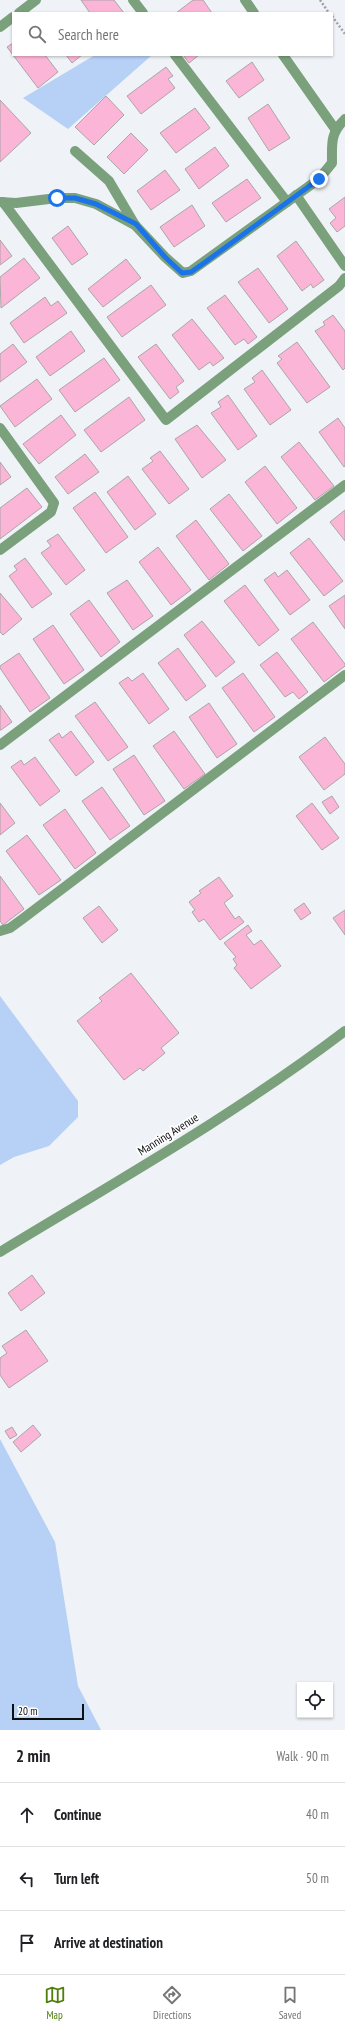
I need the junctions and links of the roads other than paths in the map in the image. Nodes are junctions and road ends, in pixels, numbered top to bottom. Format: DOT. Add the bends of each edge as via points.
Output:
graph roads {
  1 [pos="36,0"];
  2 [pos="133,0"];
  3 [pos="245,0"];
  4 [pos="20,12"];
  5 [pos="142,12"];
  6 [pos="253,12"];
  7 [pos="12,18"];
  8 [pos="0,27"];
  9 [pos="176,56"];
  10 [pos="284,56"];
  11 [pos="345,119"];
  12 [pos="335,129"];
  13 [pos="75,150"];
  14 [pos="296,195"];
  15 [pos="2,202"];
  16 [pos="287,202"];
  17 [pos="136,224"];
  18 [pos="345,266"];
  19 [pos="345,278"];
  20 [pos="0,428"];
  21 [pos="345,485"];
  22 [pos="0,550"];
  23 [pos="345,675"];
  24 [pos="0,745"];
  25 [pos="0,930"];
  26 [pos="345,1031"];
  27 [pos="0,1252"];
  1 -- 4 [label="street"];
  2 -- 5 [label="street"];
  3 -- 6 [label="street"];
  7 -- 8 [label="street"];
  9 -- 16 [label="street"];
  10 -- 12 [label="street"];
  11 -- 12 [label="street"];
  12 -- 14 [label="street" via="332,163 319,179"];
  13 -- 17 [label="street" via="109,181"];
  14 -- 16 [label="street"];
  14 -- 18 [label="street"];
  15 -- 17 [label="street" via="75,198 96,204"];
  15 -- 19 [label="street" via="166,420 339,286"];
  16 -- 17 [label="street" via="191,272 182,273"];
  20 -- 22 [label="street" via="54,503 51,512"];
  21 -- 24 [label="street"];
  23 -- 25 [label="street" via="22,920 10,928"];
  26 -- 27 [label="street, Manning Avenue" via="297,1068"];
}
